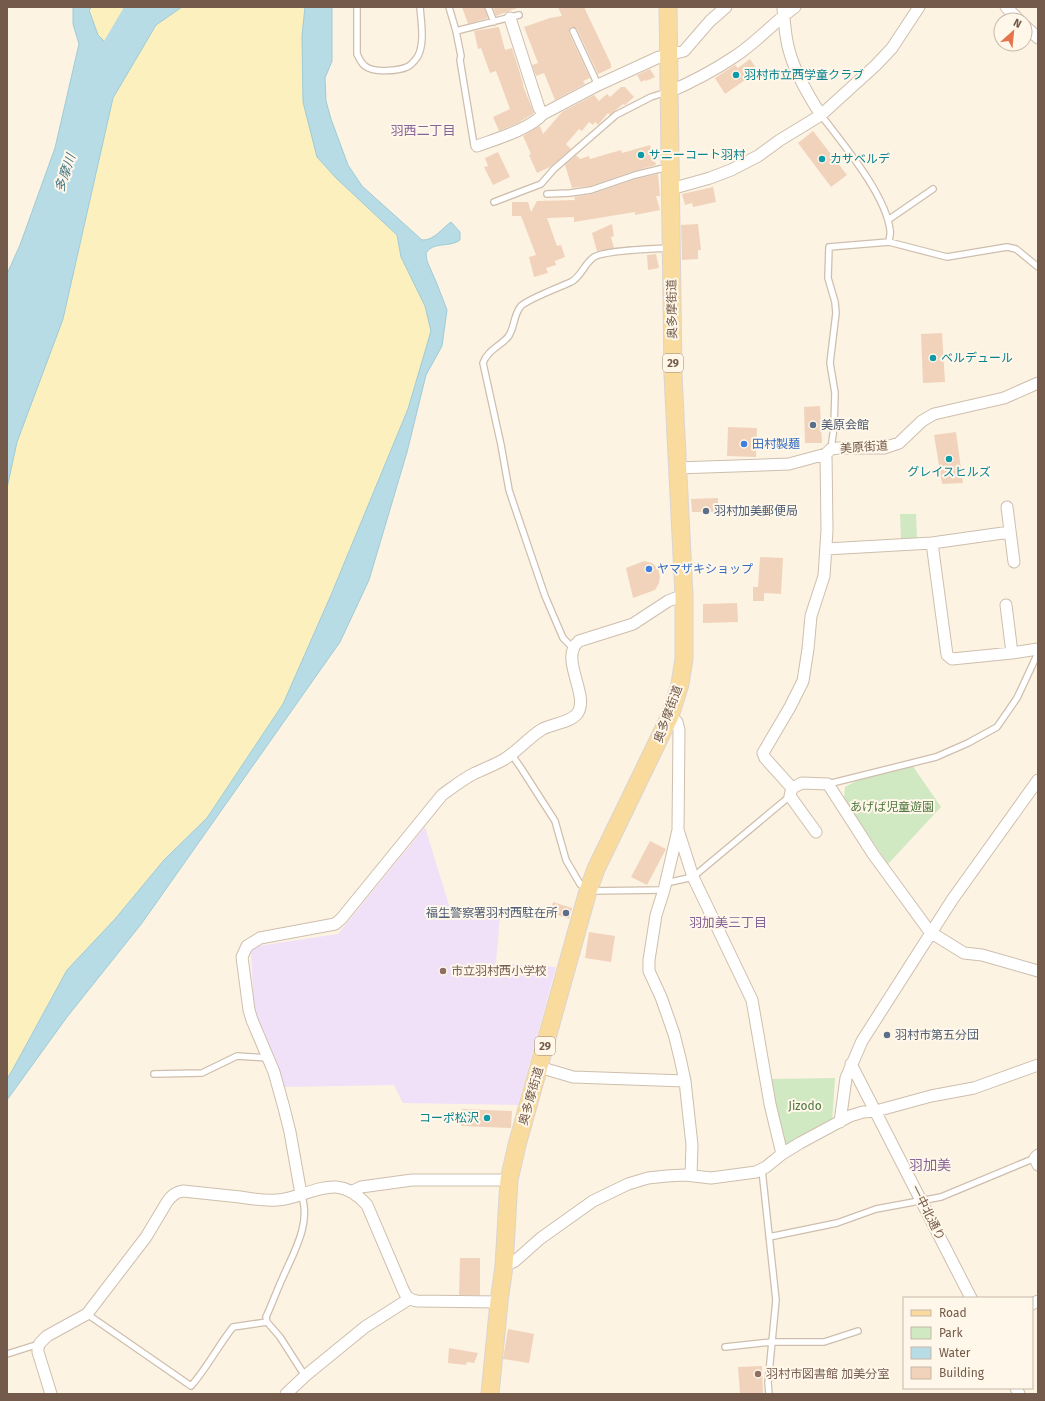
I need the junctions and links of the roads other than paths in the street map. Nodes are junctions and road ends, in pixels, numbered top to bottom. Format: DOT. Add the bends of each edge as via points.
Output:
graph roads {
  1 [pos="357,7"];
  2 [pos="420,7"];
  3 [pos="449,7"];
  4 [pos="488,7"];
  5 [pos="668,7"];
  6 [pos="726,7"];
  7 [pos="796,7"];
  8 [pos="919,7"];
  9 [pos="784,11"];
  10 [pos="514,16"];
  11 [pos="494,22"];
  12 [pos="456,31"];
  13 [pos="573,31"];
  14 [pos="669,54"];
  15 [pos="598,85"];
  16 [pos="669,92"];
  17 [pos="543,114"];
  18 [pos="821,115"];
  19 [pos="477,146"];
  20 [pos="670,167"];
  21 [pos="671,189"];
  22 [pos="933,189"];
  23 [pos="547,194"];
  24 [pos="494,202"];
  25 [pos="888,220"];
  26 [pos="889,242"];
  27 [pos="671,248"];
  28 [pos="1038,267"];
  29 [pos="1038,382"];
  30 [pos="828,452"];
  31 [pos="677,468"];
  32 [pos="1007,507"];
  33 [pos="1010,532"];
  34 [pos="932,543"];
  35 [pos="826,549"];
  36 [pos="1014,562"];
  37 [pos="684,595"];
  38 [pos="1006,605"];
  39 [pos="573,648"];
  40 [pos="1038,649"];
  41 [pos="1012,653"];
  42 [pos="1038,653"];
  43 [pos="670,716"];
  44 [pos="512,754"];
  45 [pos="1038,780"];
  46 [pos="828,784"];
  47 [pos="791,792"];
  48 [pos="678,830"];
  49 [pos="816,832"];
  50 [pos="693,877"];
  51 [pos="665,887"];
  52 [pos="588,891"];
  53 [pos="930,932"];
  54 [pos="1038,971"];
  55 [pos="268,1058"];
  56 [pos="851,1064"];
  57 [pos="1038,1065"];
  58 [pos="539,1068"];
  59 [pos="154,1074"];
  60 [pos="685,1081"];
  61 [pos="876,1111"];
  62 [pos="840,1122"];
  63 [pos="782,1154"];
  64 [pos="1037,1159"];
  65 [pos="762,1170"];
  66 [pos="692,1175"];
  67 [pos="510,1180"];
  68 [pos="351,1192"];
  69 [pos="301,1194"];
  70 [pos="922,1200"];
  71 [pos="769,1237"];
  72 [pos="504,1266"];
  73 [pos="970,1297"];
  74 [pos="409,1299"];
  75 [pos="499,1302"];
  76 [pos="87,1314"];
  77 [pos="267,1322"];
  78 [pos="858,1331"];
  79 [pos="772,1342"];
  80 [pos="40,1344"];
  81 [pos="725,1347"];
  82 [pos="7,1354"];
  83 [pos="304,1376"];
  84 [pos="51,1394"];
  85 [pos="286,1394"];
  86 [pos="490,1394"];
  87 [pos="769,1394"];
  1 -- 2 [label="lane" via="357,54 365,66 376,71 408,67 414,62 421,46"];
  3 -- 12 [label="lane"];
  4 -- 11 [label="lane"];
  5 -- 14 [label="main road, 奥多摩街道 / 29"];
  6 -- 14 [label="street" via="687,49"];
  7 -- 9 [label="street"];
  8 -- 18 [label="street" via="892,48"];
  9 -- 16 [label="street" via="734,57 691,83"];
  9 -- 18 [label="street" via="789,50"];
  10 -- 11 [label="lane"];
  10 -- 17 [label="street" via="539,108"];
  11 -- 12 [label="lane"];
  12 -- 19 [label="lane" via="474,145"];
  13 -- 15 [label="lane"];
  14 -- 15 [label="street"];
  14 -- 16 [label="main road, 奥多摩街道 / 29"];
  15 -- 17 [label="street"];
  16 -- 20 [label="main road, 奥多摩街道 / 29"];
  16 -- 24 [label="lane" via="651,97 616,115 541,184"];
  17 -- 19 [label="street" via="538,120"];
  18 -- 21 [label="street" via="732,170"];
  18 -- 25 [label="lane" via="875,190"];
  20 -- 21 [label="main road, 奥多摩街道 / 29"];
  20 -- 23 [label="lane" via="634,175 592,190"];
  21 -- 27 [label="main road, 奥多摩街道 / 29"];
  22 -- 25 [label="lane"];
  25 -- 26 [label="lane"];
  26 -- 28 [label="lane" via="947,257 1007,247 1016,249"];
  26 -- 30 [label="lane" via="829,247 828,278 836,313 830,363 835,411"];
  27 -- 31 [label="main road, 奥多摩街道 / 29"];
  27 -- 39 [label="lane" via="604,253 594,257 574,280 532,299 521,307 509,336 488,354 483,363 509,490 548,603 563,638"];
  29 -- 30 [label="street, 美原街道" via="1004,398 934,414 899,443 884,448 840,448"];
  30 -- 31 [label="street, 美原街道" via="789,464"];
  30 -- 35 [label="street"];
  31 -- 37 [label="main road, 奥多摩街道 / 29"];
  32 -- 33 [label="street"];
  33 -- 34 [label="street"];
  33 -- 36 [label="street"];
  34 -- 35 [label="street"];
  34 -- 41 [label="street" via="947,655 952,659"];
  35 -- 47 [label="street" via="824,576 811,616 803,681 763,753"];
  37 -- 39 [label="street" via="668,601 633,624 579,641"];
  37 -- 43 [label="main road, 奥多摩街道 / 29" via="683,667"];
  38 -- 41 [label="street"];
  39 -- 44 [label="street" via="572,661 581,702 579,710 573,716 543,729"];
  40 -- 41 [label="street"];
  42 -- 46 [label="lane" via="1017,698 997,727 936,757"];
  43 -- 48 [label="street" via="677,722 679,730"];
  43 -- 52 [label="main road, 奥多摩街道 / 29" via="600,859"];
  44 -- 52 [label="lane" via="555,821 566,860 580,884"];
  44 -- 55 [label="street" via="456,784 442,795 336,924 260,938 247,946 242,957 249,1010"];
  45 -- 53 [label="street"];
  46 -- 47 [label="street" via="802,783"];
  46 -- 53 [label="street" via="873,854"];
  47 -- 49 [label="street"];
  47 -- 50 [label="lane"];
  48 -- 50 [label="street"];
  48 -- 51 [label="street"];
  50 -- 51 [label="lane"];
  50 -- 63 [label="street" via="752,1000 770,1104"];
  51 -- 52 [label="lane"];
  51 -- 60 [label="street" via="656,915 649,960 650,971 674,1034"];
  52 -- 58 [label="main road, 奥多摩街道 / 29"];
  53 -- 54 [label="street" via="964,953 982,954"];
  53 -- 56 [label="street" via="862,1041"];
  55 -- 59 [label="lane" via="237,1056 202,1073"];
  55 -- 69 [label="street" via="290,1132"];
  56 -- 61 [label="street, 一中北通り"];
  56 -- 62 [label="street" via="846,1078"];
  57 -- 61 [label="street" via="974,1088 931,1096"];
  58 -- 60 [label="street" via="573,1077"];
  58 -- 67 [label="main road, 奥多摩街道 / 29"];
  60 -- 66 [label="street" via="692,1145"];
  61 -- 62 [label="street" via="862,1112"];
  61 -- 70 [label="street, 一中北通り"];
  62 -- 63 [label="street"];
  63 -- 65 [label="street"];
  64 -- 70 [label="lane" via="941,1197"];
  65 -- 66 [label="street" via="718,1178"];
  65 -- 71 [label="lane"];
  66 -- 72 [label="street" via="648,1178 611,1191 577,1211 515,1261"];
  67 -- 68 [label="street" via="412,1180 361,1187"];
  67 -- 72 [label="main road, 奥多摩街道 / 29"];
  68 -- 69 [label="street" via="330,1187"];
  68 -- 74 [label="street" via="367,1205"];
  69 -- 76 [label="street" via="287,1199 267,1200 183,1191 174,1194 133,1256"];
  69 -- 77 [label="lane" via="304,1201 302,1228 297,1246 266,1317"];
  70 -- 71 [label="lane" via="876,1208 837,1223"];
  70 -- 73 [label="street, 一中北通り"];
  71 -- 79 [label="lane" via="776,1300"];
  72 -- 75 [label="main road, 奥多摩街道 / 29"];
  74 -- 75 [label="street"];
  74 -- 83 [label="street" via="365,1327"];
  75 -- 86 [label="main road, 奥多摩街道 / 29"];
  76 -- 77 [label="lane" via="191,1386 233,1327"];
  76 -- 80 [label="street" via="47,1336"];
  77 -- 83 [label="lane" via="280,1337"];
  78 -- 79 [label="lane" via="824,1342"];
  79 -- 81 [label="lane"];
  79 -- 87 [label="lane"];
  80 -- 82 [label="lane"];
  80 -- 84 [label="street" via="38,1352"];
  83 -- 85 [label="street"];
}
